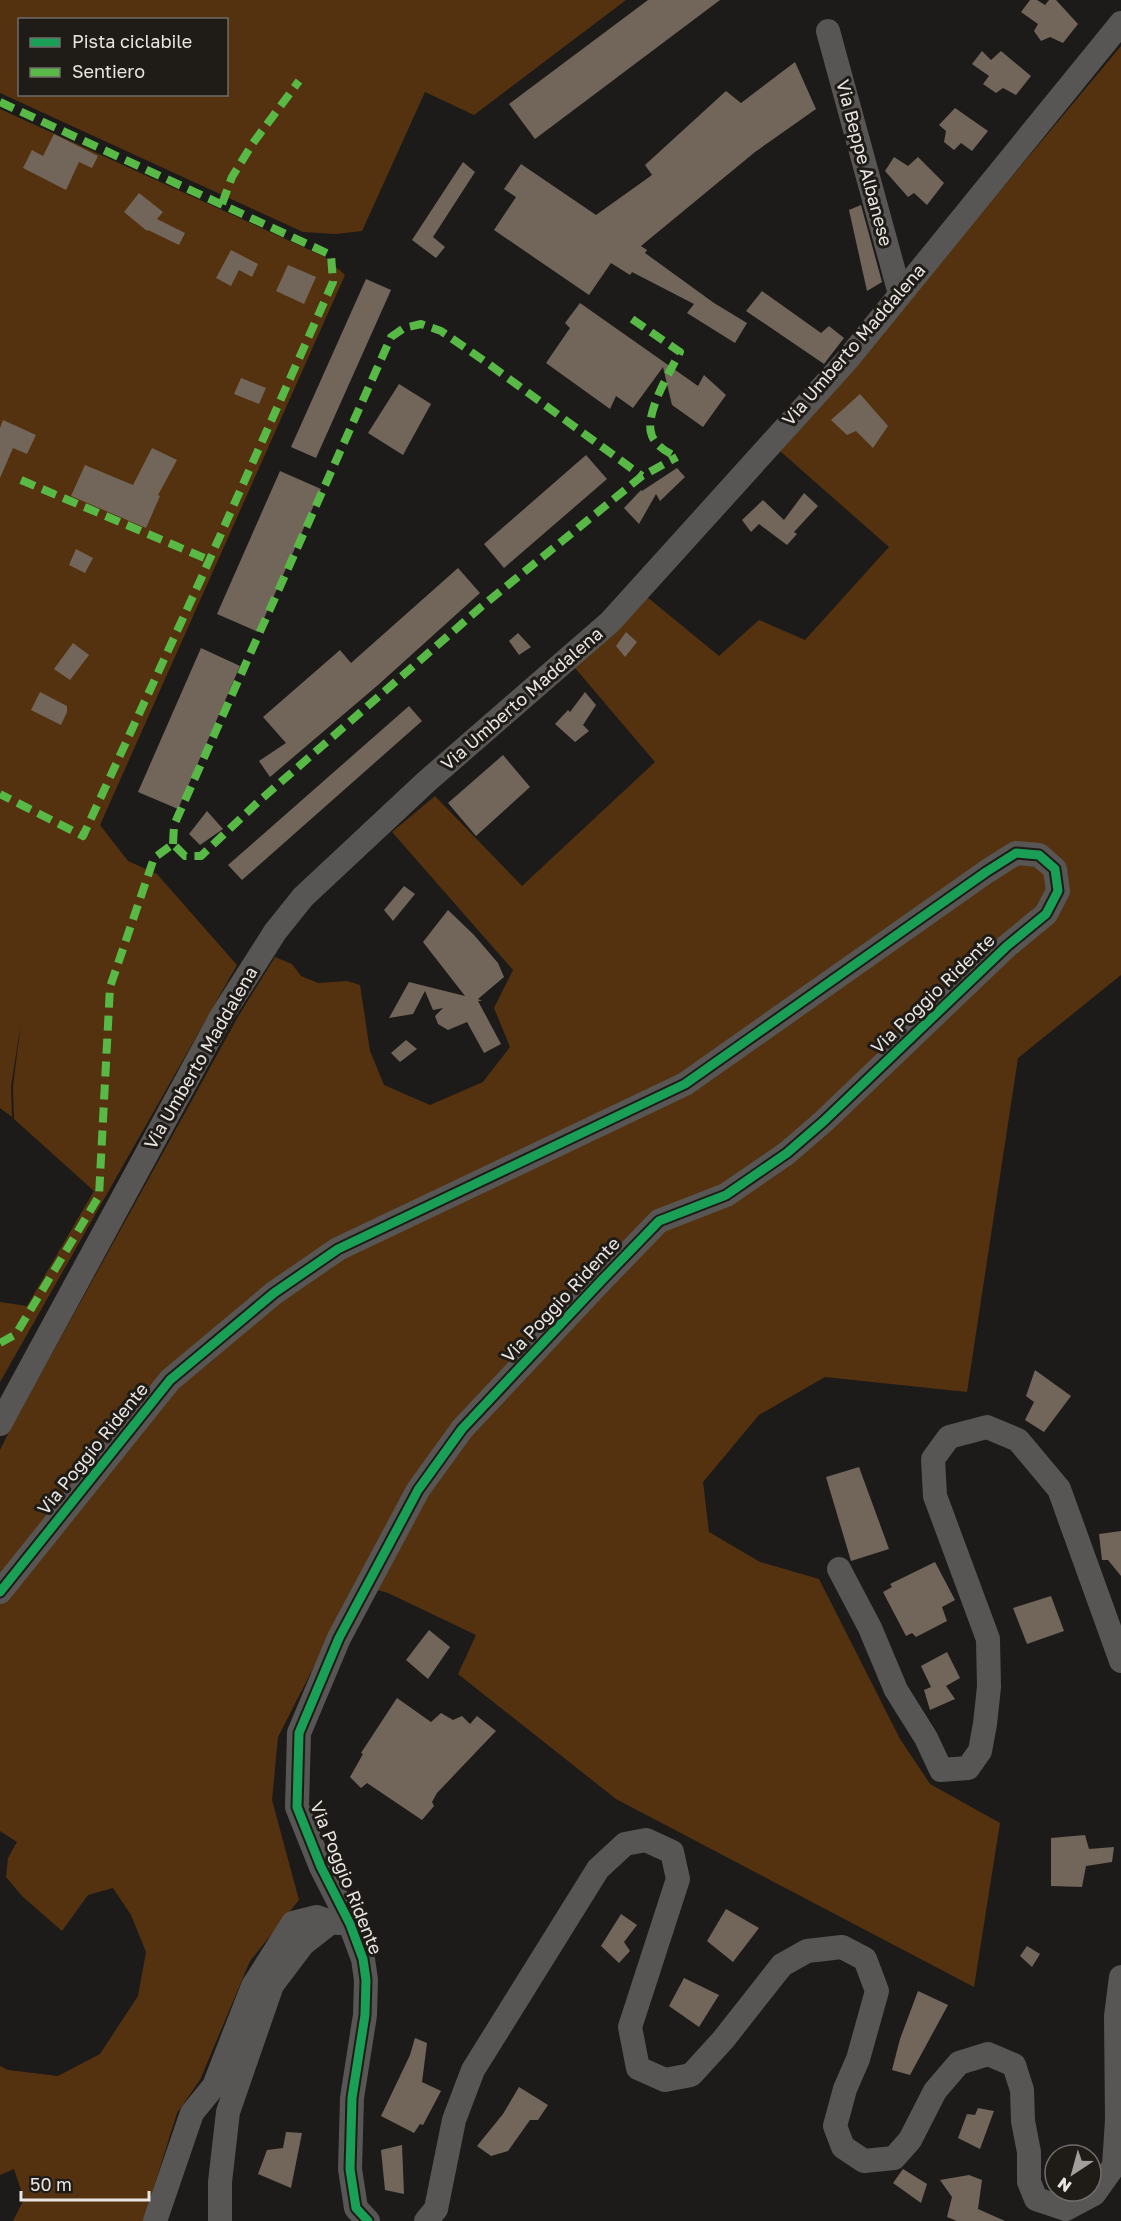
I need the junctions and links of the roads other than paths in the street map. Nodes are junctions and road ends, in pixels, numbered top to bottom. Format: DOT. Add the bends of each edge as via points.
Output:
graph roads {
  1 [pos="1121,23"];
  2 [pos="828,32"];
  3 [pos="900,294"];
  4 [pos="0,1424"];
  5 [pos="839,1569"];
  6 [pos="0,1592"];
  7 [pos="1121,1661"];
  8 [pos="341,1923"];
  9 [pos="1121,1977"];
  10 [pos="155,2221"];
  11 [pos="220,2221"];
  12 [pos="368,2221"];
  13 [pos="426,2221"];
  1 -- 3 [label="street, Via Umberto Maddalena"];
  2 -- 3 [label="street, Via Beppe Albanese"];
  3 -- 4 [label="street, Via Umberto Maddalena" via="847,360 610,622 426,782 303,897 275,932 221,1017"];
  5 -- 7 [label="street" via="896,1690 926,1738 940,1770 968,1768 980,1751 986,1724 988,1639 935,1496 933,1459 949,1437 987,1427 1018,1440 1059,1489"];
  6 -- 8 [label="street, Via Poggio Ridente" via="170,1380 274,1293 338,1250 685,1084 1016,854 1039,855 1055,869 1058,891 1046,914 786,1153 726,1195 659,1221 462,1430 418,1490 339,1638 299,1732 297,1807"];
  8 -- 10 [label="street" via="317,1917 293,1923 253,1986 214,2086 192,2113"];
  8 -- 11 [label="street" via="303,1944 272,1985 228,2112"];
  8 -- 12 [label="street, Via Poggio Ridente" via="363,1959 366,1980 365,2015 352,2098 350,2169 356,2208"];
  9 -- 13 [label="street" via="1116,2016 1114,2166 1094,2194 1066,2209 1035,2199 1029,2182 1022,2090 1014,2065 988,2054 959,2063 935,2091 910,2140 894,2158 864,2161 843,2147 835,2126 877,1991 865,1959 842,1947 807,1951 782,1965 691,2075 665,2080 638,2068 630,2027 678,1879 672,1852 646,1840 625,1844 598,1869 473,2070 454,2120 436,2209"];
}
